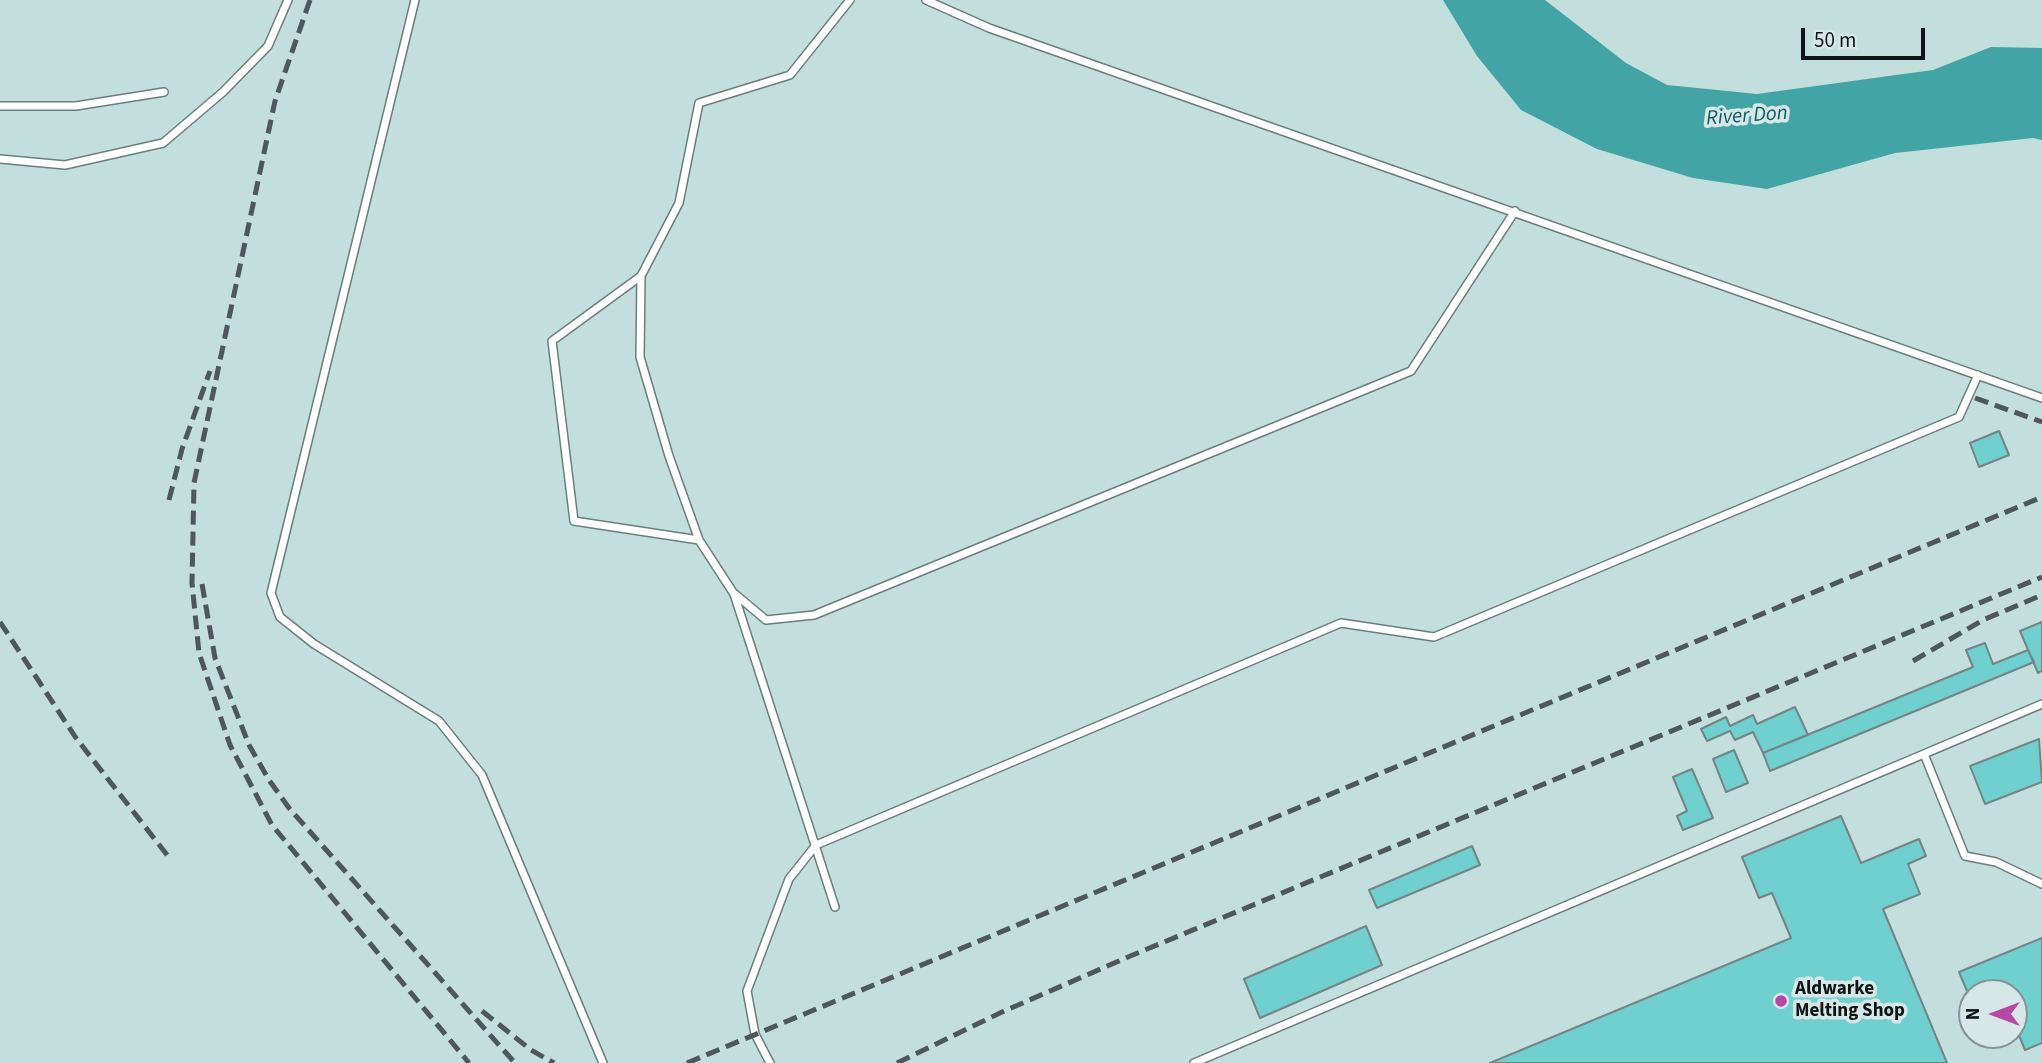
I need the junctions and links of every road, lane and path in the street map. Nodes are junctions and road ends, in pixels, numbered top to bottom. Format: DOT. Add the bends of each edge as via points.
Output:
graph roads {
  1 [pos="288,0"];
  2 [pos="415,0"];
  3 [pos="850,0"];
  4 [pos="926,0"];
  5 [pos="164,92"];
  6 [pos="0,106"];
  7 [pos="0,159"];
  8 [pos="1515,211"];
  9 [pos="641,276"];
  10 [pos="1978,375"];
  11 [pos="2042,398"];
  12 [pos="699,540"];
  13 [pos="734,594"];
  14 [pos="2042,704"];
  15 [pos="1924,754"];
  16 [pos="816,845"];
  17 [pos="2042,884"];
  18 [pos="835,907"];
  19 [pos="603,1063"];
  20 [pos="770,1063"];
  21 [pos="1194,1063"];
  1 -- 7 [label="lane" via="268,46 163,143 65,165"];
  2 -- 19 [label="lane" via="271,593 280,617 305,637 439,721 482,775"];
  3 -- 9 [label="lane" via="790,75 699,103 678,203"];
  4 -- 8 [label="lane" via="989,28"];
  5 -- 6 [label="lane" via="76,106"];
  8 -- 10 [label="lane"];
  8 -- 13 [label="lane" via="1411,372 814,615 766,620"];
  9 -- 12 [label="lane" via="640,357"];
  9 -- 12 [label="lane" via="552,341 573,521"];
  10 -- 11 [label="lane"];
  10 -- 16 [label="lane" via="1959,417 1434,637 1340,623"];
  12 -- 13 [label="lane"];
  13 -- 16 [label="lane"];
  14 -- 15 [label="lane"];
  15 -- 17 [label="lane" via="1965,856 1996,862"];
  15 -- 21 [label="lane"];
  16 -- 18 [label="lane"];
  16 -- 20 [label="lane" via="789,879 747,991 755,1034"];
}
